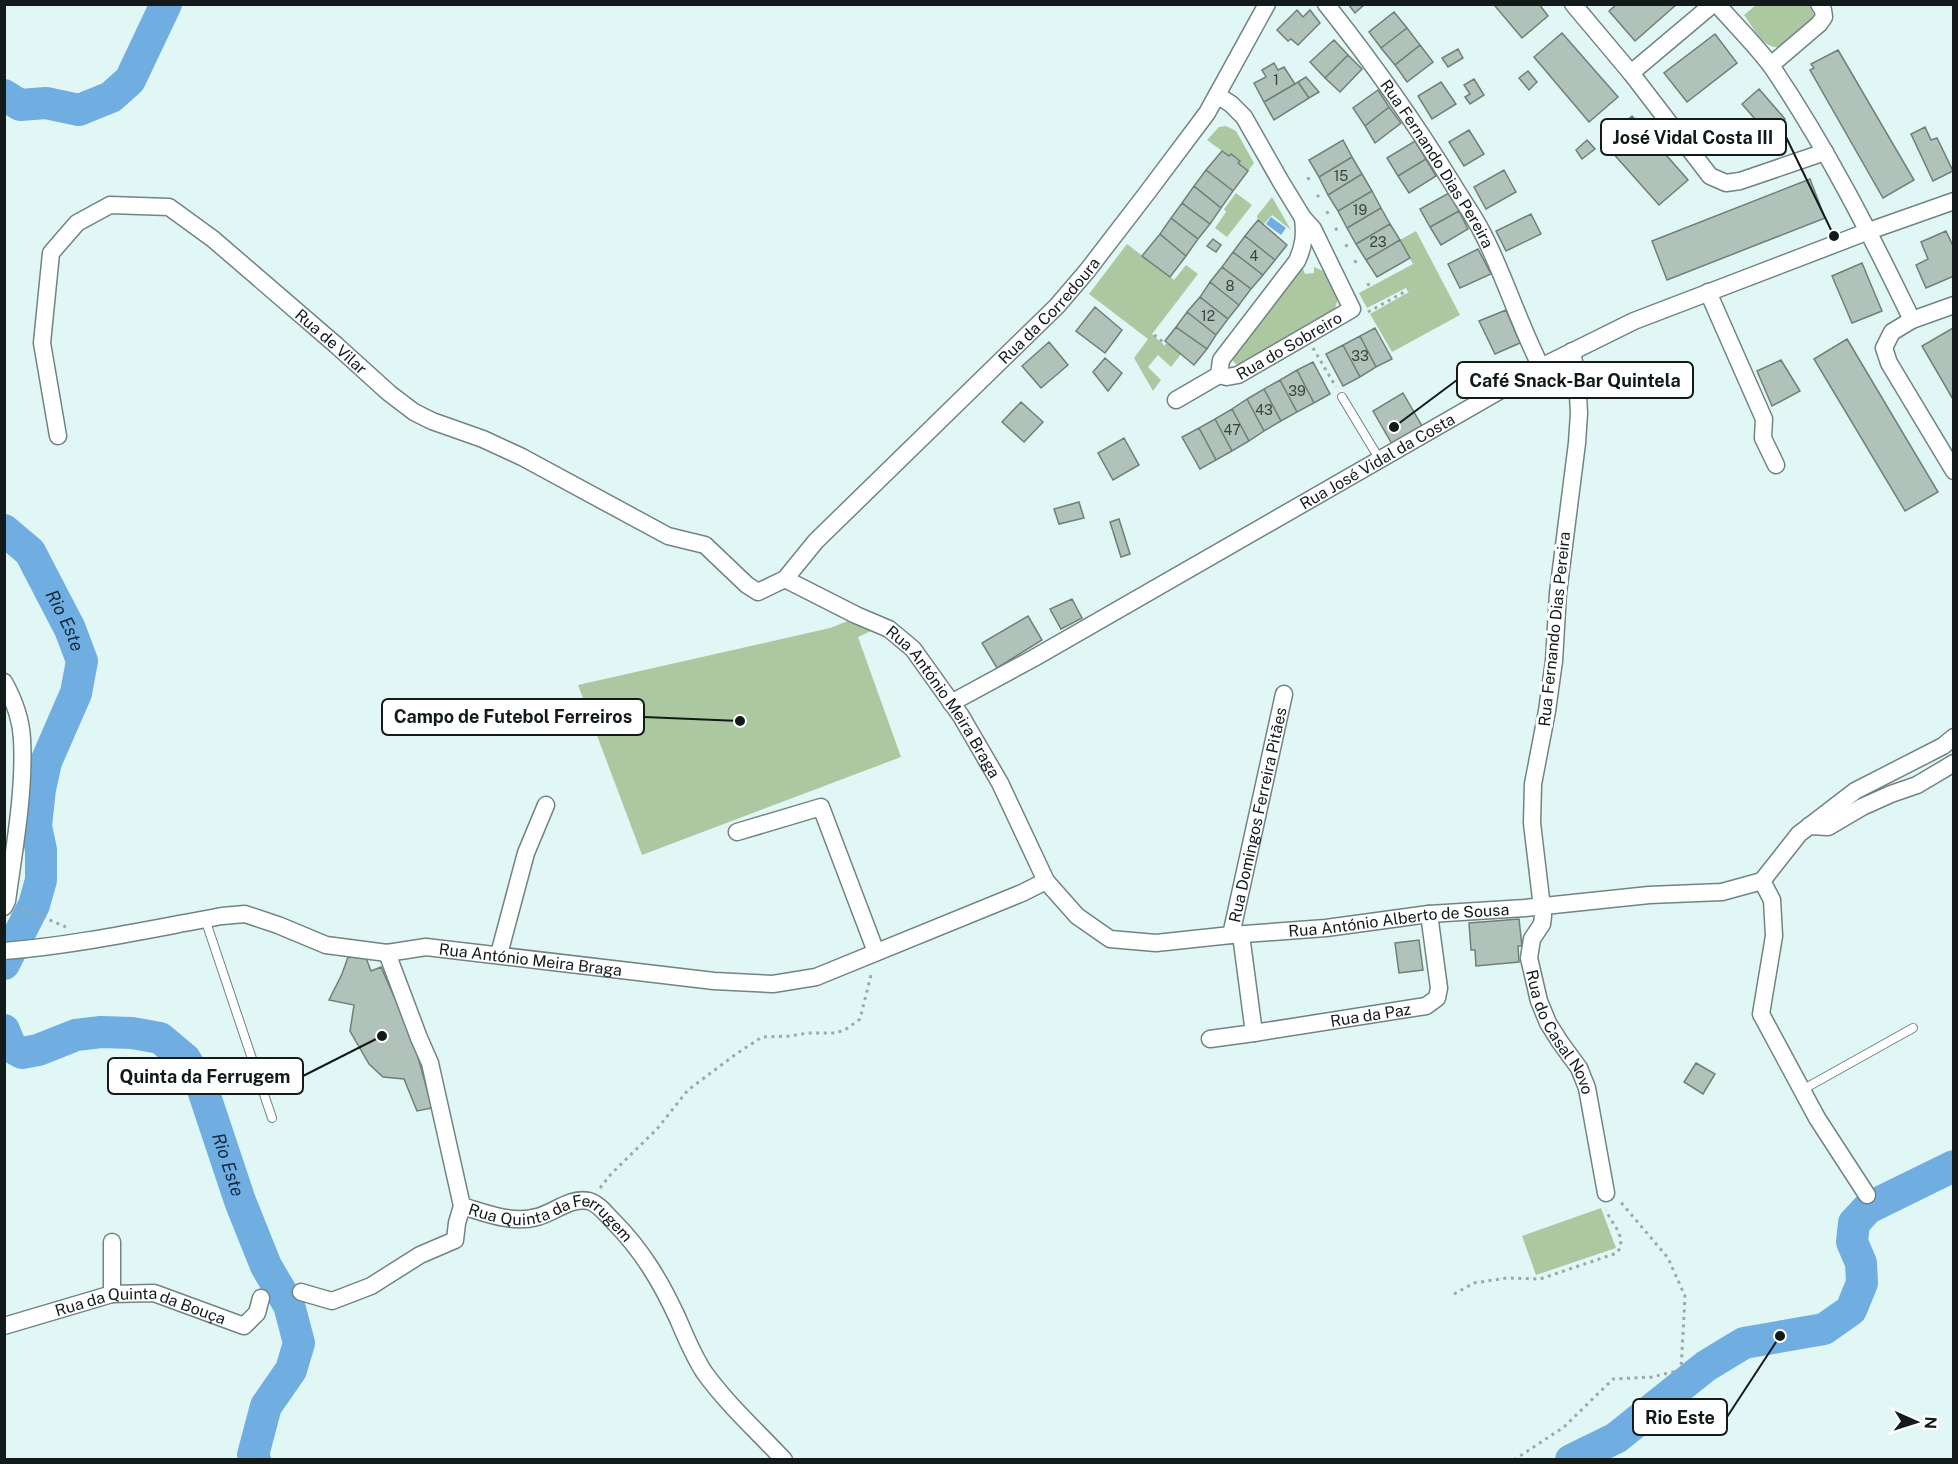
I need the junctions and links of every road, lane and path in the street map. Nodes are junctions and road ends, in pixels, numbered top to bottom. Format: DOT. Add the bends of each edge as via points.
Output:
graph roads {
  1 [pos="1267,4"];
  2 [pos="1326,4"];
  3 [pos="1573,4"];
  4 [pos="1819,4"];
  5 [pos="1721,6"];
  6 [pos="1771,65"];
  7 [pos="1631,73"];
  8 [pos="1217,95"];
  9 [pos="1825,152"];
  10 [pos="1953,201"];
  11 [pos="1303,218"];
  12 [pos="1869,231"];
  13 [pos="1297,261"];
  14 [pos="1333,271"];
  15 [pos="1408,290"];
  16 [pos="1708,292"];
  17 [pos="1953,305"];
  18 [pos="1367,313"];
  19 [pos="1912,320"];
  20 [pos="1154,335"];
  21 [pos="1311,344"];
  22 [pos="1167,345"];
  23 [pos="1572,351"];
  24 [pos="1542,367"];
  25 [pos="1219,375"];
  26 [pos="1341,396"];
  27 [pos="1176,400"];
  28 [pos="58,436"];
  29 [pos="1380,460"];
  30 [pos="1776,465"];
  31 [pos="1953,471"];
  32 [pos="785,579"];
  33 [pos="4,682"];
  34 [pos="1284,694"];
  35 [pos="951,703"];
  36 [pos="1953,737"];
  37 [pos="1953,763"];
  38 [pos="546,805"];
  39 [pos="1809,826"];
  40 [pos="737,832"];
  41 [pos="1762,881"];
  42 [pos="1050,885"];
  43 [pos="7,886"];
  44 [pos="11,906"];
  45 [pos="1543,907"];
  46 [pos="1429,914"];
  47 [pos="48,919"];
  48 [pos="205,919"];
  49 [pos="1236,935"];
  50 [pos="4,951"];
  51 [pos="876,952"];
  52 [pos="387,953"];
  53 [pos="499,954"];
  54 [pos="1913,1028"];
  55 [pos="1254,1033"];
  56 [pos="1210,1039"];
  57 [pos="1802,1090"];
  58 [pos="272,1118"];
  59 [pos="1605,1188"];
  60 [pos="1867,1196"];
  61 [pos="590,1202"];
  62 [pos="462,1206"];
  63 [pos="112,1242"];
  64 [pos="301,1292"];
  65 [pos="112,1294"];
  66 [pos="1454,1294"];
  67 [pos="261,1298"];
  68 [pos="4,1326"];
  69 [pos="784,1460"];
  70 [pos="1514,1460"];
  1 -- 8 [label="street, Rua da Corredoura"];
  2 -- 24 [label="street, Rua Fernando Dias Pereira" via="1379,72 1482,232"];
  3 -- 7 [label="street"];
  4 -- 6 [label="street" via="1824,17 1819,24"];
  5 -- 6 [label="street"];
  5 -- 7 [label="street"];
  6 -- 9 [label="street"];
  7 -- 9 [label="street" via="1710,176 1726,183"];
  8 -- 11 [label="street, Rua do Sobreiro" via="1245,117"];
  8 -- 32 [label="street, Rua da Corredoura" via="1147,194 1057,306 816,541"];
  9 -- 12 [label="street"];
  10 -- 12 [label="street, Rua José Vidal da Costa"];
  11 -- 13 [label="street, Rua do Sobreiro" via="1303,249"];
  11 -- 14 [label="street, Rua do Sobreiro" via="1313,229"];
  12 -- 16 [label="street, Rua José Vidal da Costa"];
  12 -- 19 [label="street"];
  13 -- 14 [label="street" via="1321,263"];
  13 -- 25 [label="street, Rua do Sobreiro" via="1221,360"];
  14 -- 25 [label="street, Rua do Sobreiro" via="1352,309 1238,375"];
  15 -- 18 [label="path"];
  16 -- 23 [label="street, Rua José Vidal da Costa"];
  16 -- 30 [label="street" via="1764,419 1763,438"];
  17 -- 19 [label="street"];
  19 -- 31 [label="street" via="1892,332 1884,348"];
  20 -- 22 [label="path"];
  21 -- 26 [label="path"];
  23 -- 24 [label="street, Rua José Vidal da Costa"];
  23 -- 45 [label="street, Rua Fernando Dias Pereira" via="1579,413 1577,443 1554,662 1533,784 1532,823"];
  24 -- 29 [label="street, Rua José Vidal da Costa"];
  25 -- 27 [label="street, Rua do Sobreiro"];
  26 -- 29 [label="lane"];
  28 -- 32 [label="street, Rua de Vilar" via="42,343 51,253 77,223 110,205 169,207 213,239 414,412 522,458 668,536 705,545 758,592"];
  29 -- 35 [label="street, Rua José Vidal da Costa"];
  32 -- 35 [label="street, Rua António Meira Braga" via="889,629 913,649"];
  33 -- 43 [label="street" via="19,714 22,739 20,792"];
  34 -- 49 [label="street, Rua Domingos Ferreira Pitães"];
  35 -- 42 [label="street, Rua António Meira Braga" via="1000,783"];
  36 -- 39 [label="street" via="1943,747 1856,791"];
  37 -- 39 [label="street" via="1917,785 1862,807 1828,827"];
  38 -- 53 [label="street" via="526,853"];
  39 -- 41 [label="street"];
  40 -- 51 [label="street" via="821,807"];
  41 -- 45 [label="street, Rua António Alberto de Sousa" via="1722,892 1649,895"];
  41 -- 57 [label="street" via="1772,900 1774,936 1761,1014"];
  42 -- 49 [label="street, Rua António Alberto de Sousa" via="1077,916 1110,939 1156,943"];
  42 -- 51 [label="street, Rua António Meira Braga"];
  43 -- 44 [label="street"];
  44 -- 47 [label="path"];
  45 -- 46 [label="street, Rua António Alberto de Sousa"];
  45 -- 59 [label="street, Rua do Casal Novo" via="1542,924 1532,939 1529,958 1548,1023 1579,1068 1587,1088"];
  46 -- 49 [label="street, Rua António Alberto de Sousa"];
  46 -- 55 [label="street, Rua da Paz" via="1439,988 1433,1003"];
  48 -- 50 [label="street, Rua António Meira Braga"];
  48 -- 52 [label="street, Rua António Meira Braga" via="245,914 326,945"];
  48 -- 58 [label="lane"];
  49 -- 55 [label="street"];
  51 -- 53 [label="street, Rua António Meira Braga" via="816,977 772,984 714,981"];
  51 -- 61 [label="path" via="860,1019 835,1033 762,1037 736,1054 688,1090"];
  52 -- 53 [label="street, Rua António Meira Braga" via="426,946"];
  52 -- 62 [label="street, Rua Quinta da Ferrugem" via="430,1063"];
  54 -- 57 [label="lane"];
  55 -- 56 [label="street, Rua da Paz"];
  57 -- 60 [label="street"];
  59 -- 66 [label="path" via="1606,1210 1621,1235 1617,1253 1540,1279 1474,1282"];
  59 -- 70 [label="path" via="1668,1258 1685,1296 1681,1370 1652,1377 1613,1379 1564,1427"];
  61 -- 62 [label="street, Rua Quinta da Ferrugem" via="579,1201 519,1220"];
  61 -- 69 [label="street, Rua Quinta da Ferrugem" via="632,1240 649,1264 691,1353 717,1390"];
  62 -- 64 [label="street" via="455,1240 420,1255 371,1286 332,1301"];
  63 -- 65 [label="street"];
  65 -- 67 [label="street, Rua da Quinta da Bouça" via="154,1293 244,1326 257,1313"];
  65 -- 68 [label="street, Rua da Quinta da Bouça"];
}
